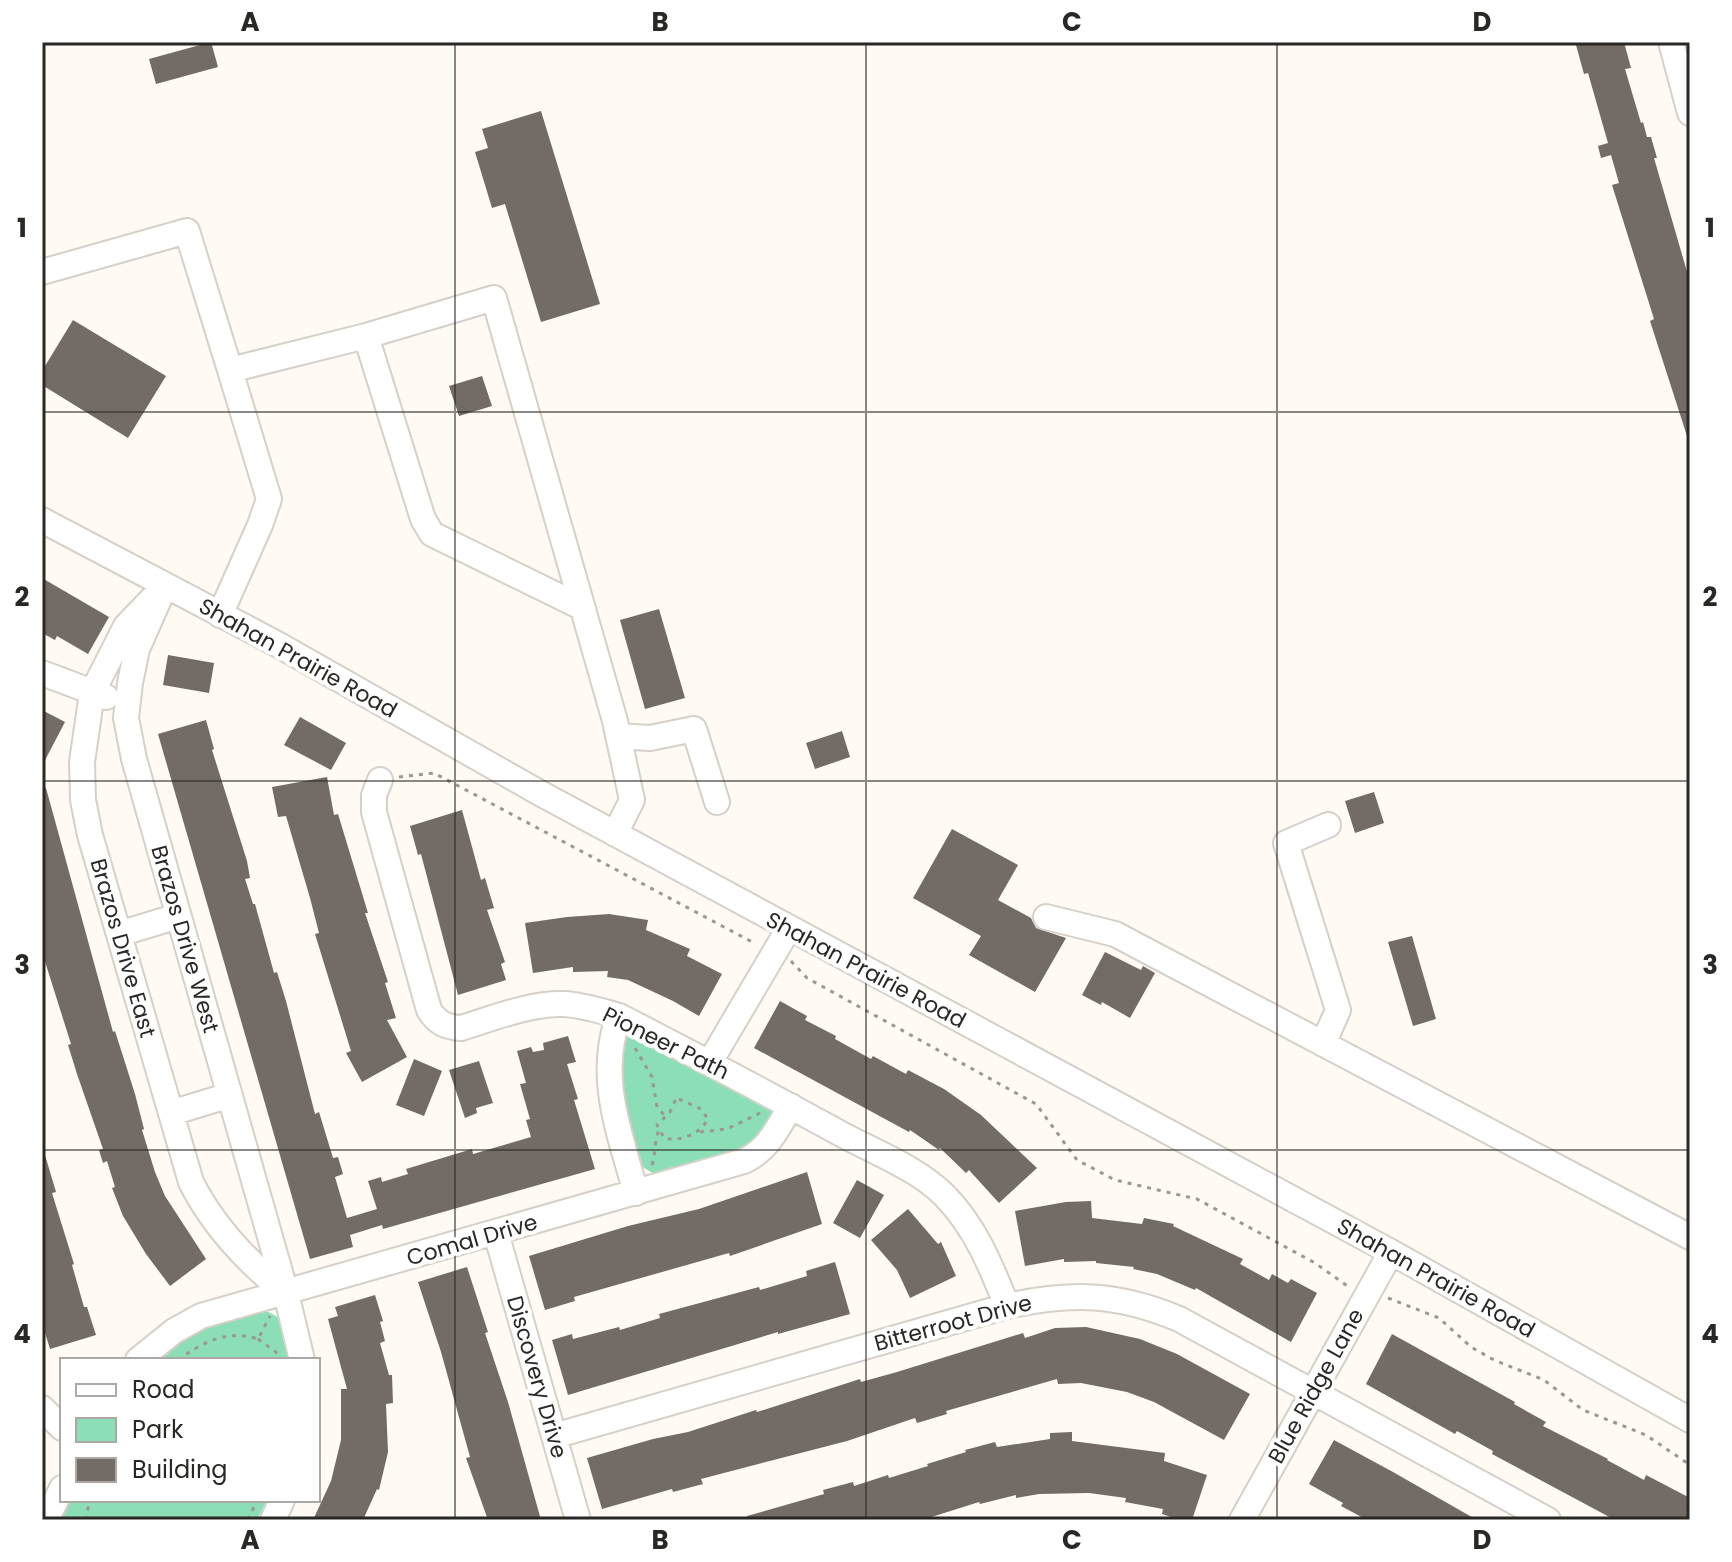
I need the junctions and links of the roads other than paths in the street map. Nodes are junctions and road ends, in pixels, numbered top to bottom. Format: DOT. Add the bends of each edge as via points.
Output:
graph roads {
  1 [pos="1671,42"];
  2 [pos="1690,113"];
  3 [pos="42,272"];
  4 [pos="366,336"];
  5 [pos="230,370"];
  6 [pos="42,520"];
  7 [pos="165,586"];
  8 [pos="583,608"];
  9 [pos="220,615"];
  10 [pos="42,673"];
  11 [pos="92,693"];
  12 [pos="128,703"];
  13 [pos="618,736"];
  14 [pos="380,780"];
  15 [pos="717,802"];
  16 [pos="1328,825"];
  17 [pos="615,834"];
  18 [pos="178,916"];
  19 [pos="1046,917"];
  20 [pos="789,928"];
  21 [pos="119,934"];
  22 [pos="619,1016"];
  23 [pos="1323,1044"];
  24 [pos="710,1062"];
  25 [pos="230,1095"];
  26 [pos="779,1108"];
  27 [pos="171,1113"];
  28 [pos="642,1183"];
  29 [pos="496,1233"];
  30 [pos="1690,1237"];
  31 [pos="1391,1252"];
  32 [pos="286,1293"];
  33 [pos="1007,1306"];
  34 [pos="140,1358"];
  35 [pos="302,1358"];
  36 [pos="1313,1393"];
  37 [pos="42,1408"];
  38 [pos="1690,1420"];
  39 [pos="60,1426"];
  40 [pos="554,1436"];
  41 [pos="60,1492"];
  42 [pos="46,1520"];
  43 [pos="578,1520"];
  44 [pos="1242,1520"];
  45 [pos="1548,1520"];
  1 -- 2 [label="street"];
  3 -- 5 [label="street" via="187,231"];
  4 -- 5 [label="street"];
  4 -- 8 [label="street" via="432,534"];
  4 -- 8 [label="street" via="494,298"];
  5 -- 9 [label="street" via="269,499"];
  6 -- 7 [label="street, Shahan Prairie Road"];
  7 -- 9 [label="street, Shahan Prairie Road"];
  7 -- 11 [label="street, Brazos Drive East" via="126,626"];
  7 -- 12 [label="street, Brazos Drive West" via="137,649"];
  8 -- 13 [label="street"];
  9 -- 17 [label="street, Shahan Prairie Road"];
  10 -- 11 [label="street"];
  11 -- 12 [label="street"];
  11 -- 21 [label="street, Brazos Drive East" via="82,762 83,800"];
  12 -- 18 [label="street, Brazos Drive West" via="134,759"];
  13 -- 15 [label="street" via="650,738 694,729"];
  13 -- 17 [label="street" via="632,800"];
  14 -- 22 [label="street, Pioneer Path" via="374,812 435,1019 461,1028 563,1004"];
  16 -- 23 [label="street" via="1286,843 1338,1010"];
  17 -- 20 [label="street, Shahan Prairie Road"];
  18 -- 21 [label="street"];
  18 -- 25 [label="street, Brazos Drive West"];
  19 -- 23 [label="street" via="1115,934"];
  20 -- 24 [label="street"];
  20 -- 31 [label="street, Shahan Prairie Road"];
  21 -- 27 [label="street, Brazos Drive East"];
  22 -- 24 [label="street, Pioneer Path"];
  22 -- 28 [label="street" via="611,1038 609,1085"];
  23 -- 30 [label="street"];
  24 -- 26 [label="street, Pioneer Path"];
  25 -- 27 [label="street"];
  25 -- 32 [label="street, Brazos Drive West"];
  26 -- 28 [label="street, Comal Drive" via="768,1146 758,1154"];
  26 -- 33 [label="street, Pioneer Path" via="911,1172 943,1194 970,1227"];
  27 -- 32 [label="street, Brazos Drive East" via="204,1208"];
  28 -- 29 [label="street, Comal Drive"];
  29 -- 32 [label="street, Comal Drive"];
  29 -- 40 [label="street, Discovery Drive"];
  31 -- 36 [label="street, Blue Ridge Lane"];
  31 -- 38 [label="street, Shahan Prairie Road"];
  32 -- 34 [label="street, Comal Drive" via="201,1316"];
  32 -- 35 [label="street, Brazos Drive West"];
  33 -- 36 [label="street, Bitterroot Drive" via="1051,1297 1116,1299 1148,1306"];
  33 -- 40 [label="street, Bitterroot Drive"];
  36 -- 44 [label="street, Blue Ridge Lane"];
  36 -- 45 [label="street, Bitterroot Drive"];
  37 -- 39 [label="street"];
  40 -- 43 [label="street, Discovery Drive"];
  41 -- 42 [label="street"];
}
